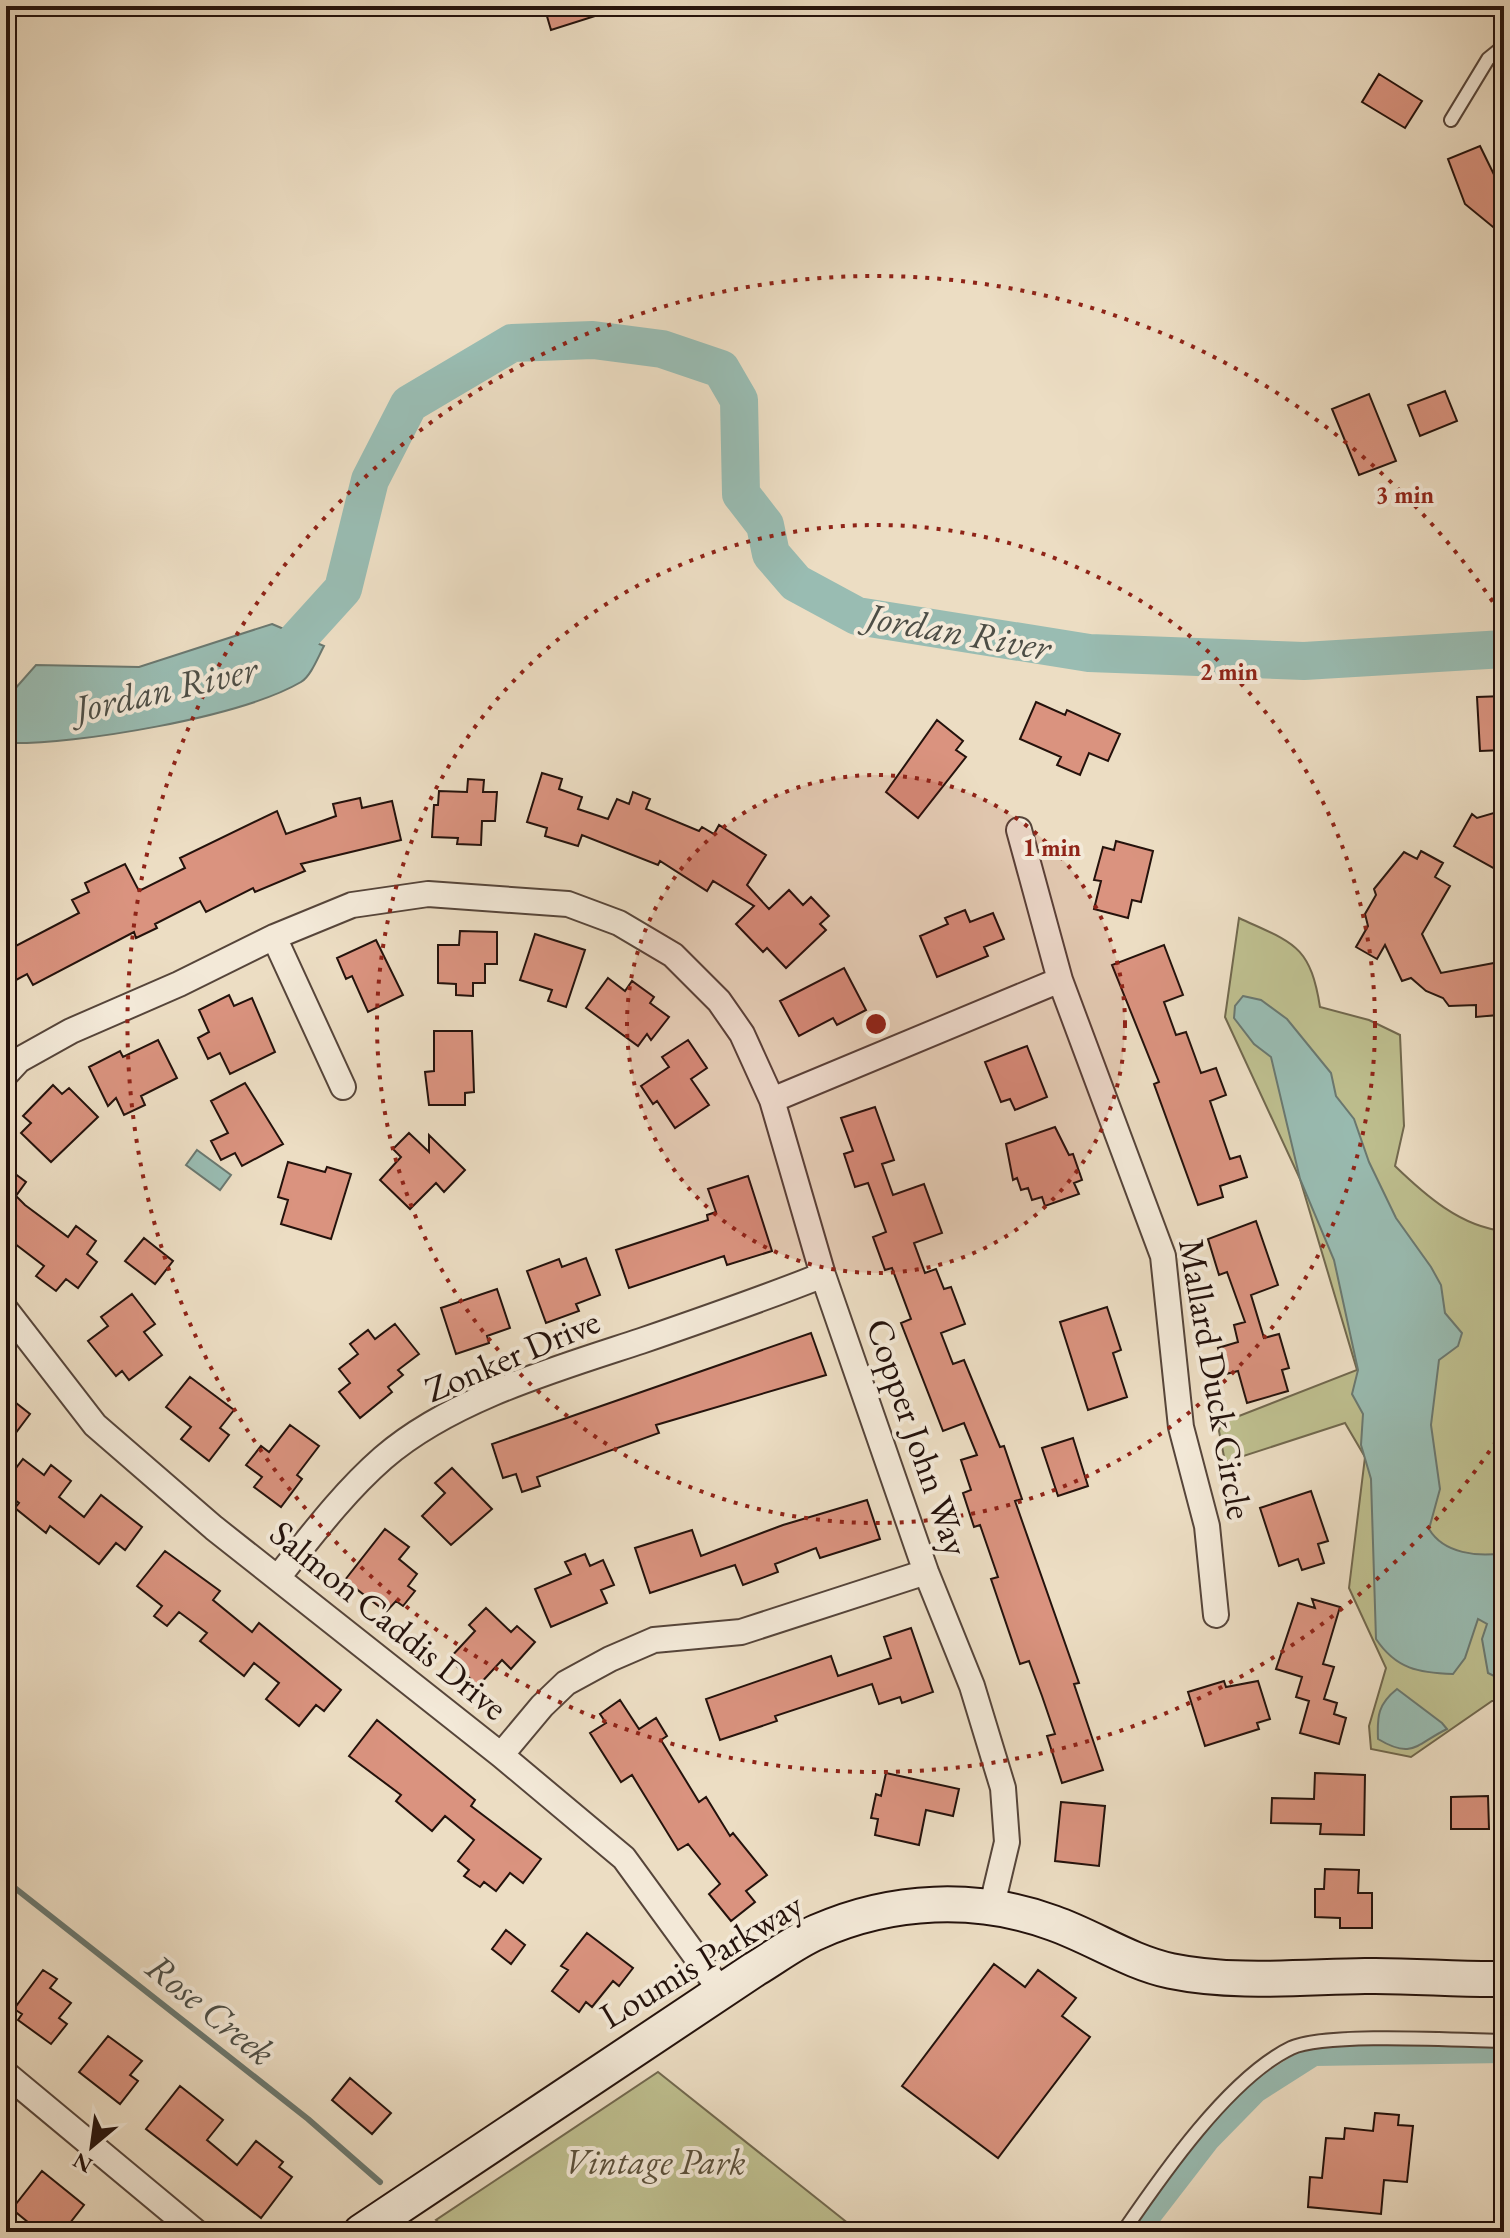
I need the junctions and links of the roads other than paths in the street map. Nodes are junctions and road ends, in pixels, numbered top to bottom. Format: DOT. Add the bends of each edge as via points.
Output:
graph roads {
  1 [pos="1504,46"];
  2 [pos="1451,120"];
  3 [pos="1019,830"];
  4 [pos="274,937"];
  5 [pos="1060,980"];
  6 [pos="6,1074"];
  7 [pos="343,1087"];
  8 [pos="772,1100"];
  9 [pos="823,1275"];
  10 [pos="6,1310"];
  11 [pos="926,1572"];
  12 [pos="279,1576"];
  13 [pos="1216,1615"];
  14 [pos="501,1755"];
  15 [pos="992,1905"];
  16 [pos="1504,1979"];
  17 [pos="721,1991"];
  18 [pos="1504,2041"];
  19 [pos="6,2074"];
  20 [pos="196,2232"];
  21 [pos="361,2232"];
  22 [pos="1123,2232"];
  1 -- 2 [label="lane" via="1488,59"];
  3 -- 5 [label="street, Mallard Duck Circle"];
  4 -- 6 [label="street, Copper John Way" via="71,1031 19,1060"];
  4 -- 7 [label="street"];
  4 -- 8 [label="street, Copper John Way" via="352,905 428,894 568,904 619,923 673,955 719,1001 742,1034"];
  5 -- 8 [label="street"];
  5 -- 13 [label="street, Mallard Duck Circle" via="1163,1256 1181,1427 1207,1526"];
  8 -- 9 [label="street, Copper John Way"];
  9 -- 11 [label="street, Copper John Way"];
  9 -- 12 [label="street, Zonker Drive" via="534,1376 446,1416 384,1457 328,1514"];
  10 -- 12 [label="street, Salmon Caddis Drive" via="95,1425 214,1528"];
  11 -- 14 [label="street" via="741,1632 654,1640 566,1683"];
  11 -- 15 [label="street, Copper John Way" via="972,1686 1003,1788 1007,1842"];
  12 -- 14 [label="street, Salmon Caddis Drive"];
  14 -- 17 [label="street, Salmon Caddis Drive" via="624,1858"];
  15 -- 16 [label="street, Loumis Parkway" via="1054,1923 1171,1971 1275,1979"];
  15 -- 17 [label="street, Loumis Parkway" via="875,1912 816,1932"];
  17 -- 21 [label="street, Loumis Parkway"];
  18 -- 22 [label="lane" via="1343,2040 1292,2047 1239,2086"];
  19 -- 20 [label="street"];
}
